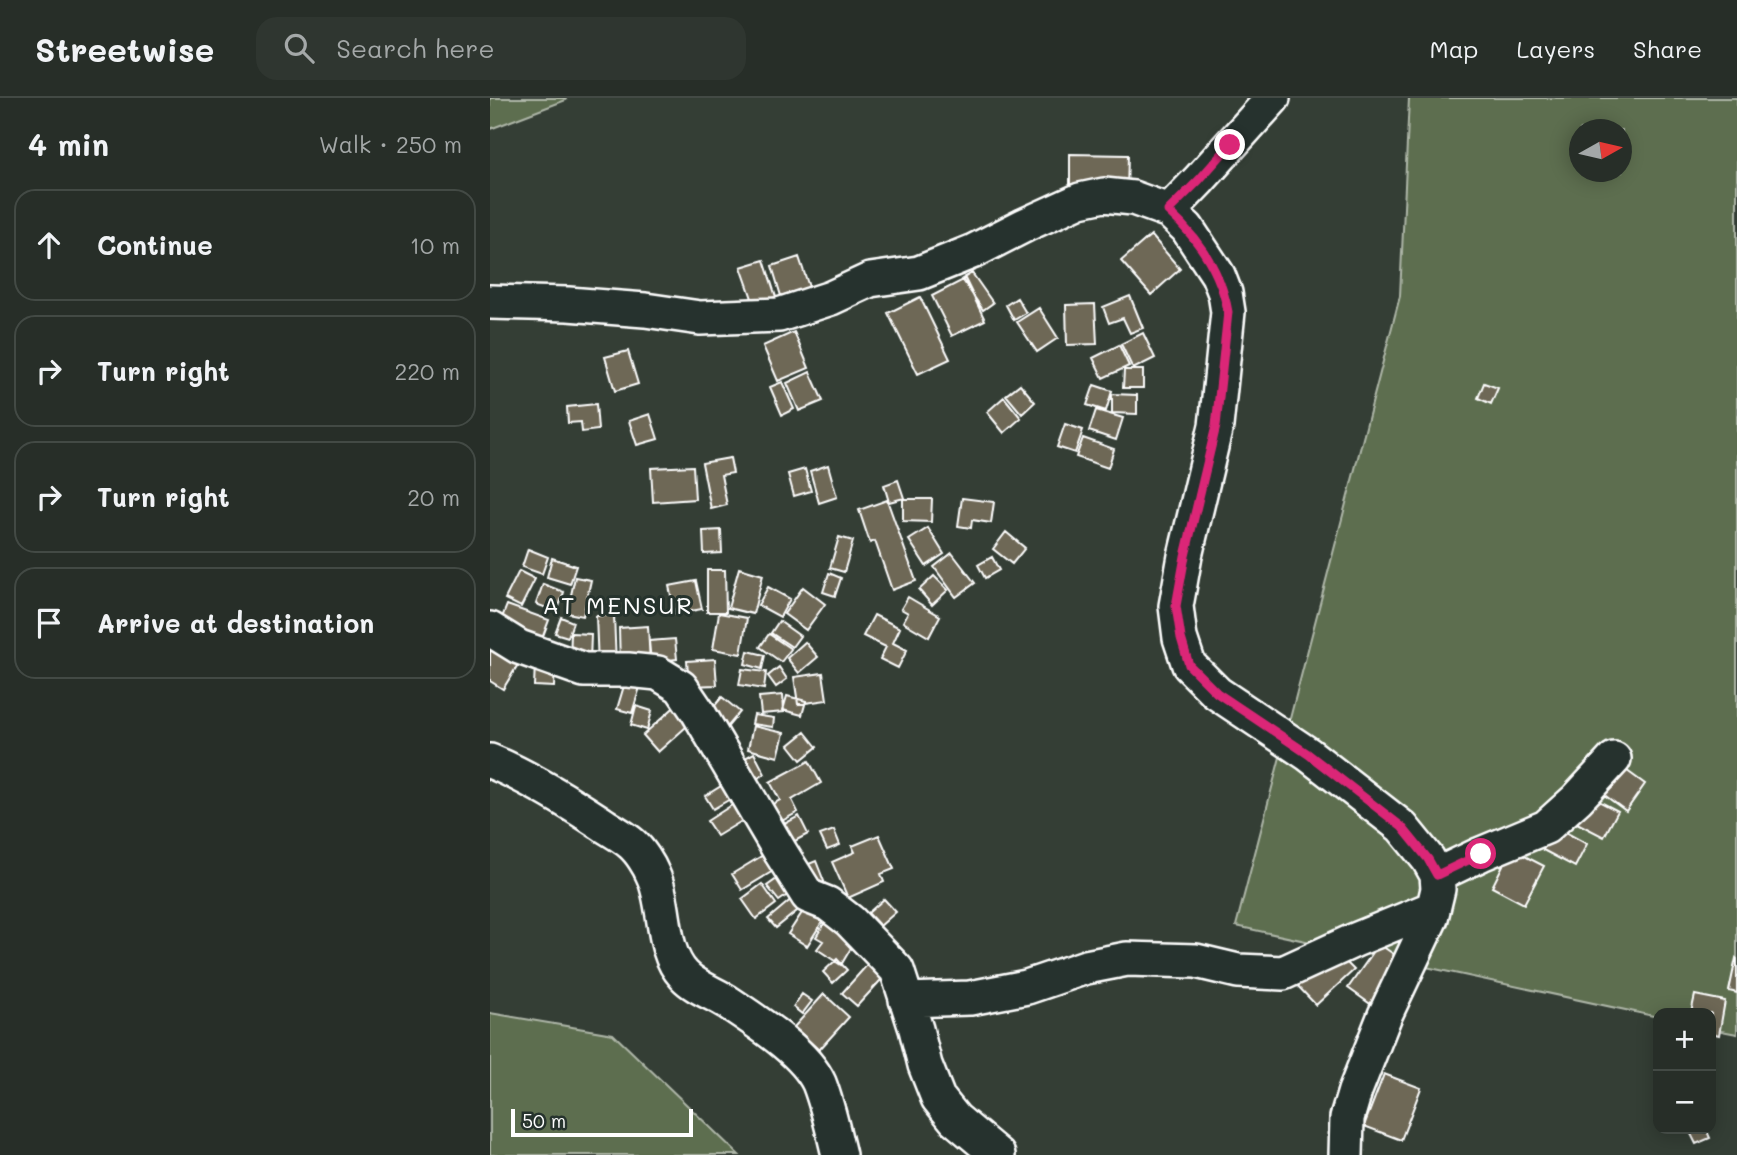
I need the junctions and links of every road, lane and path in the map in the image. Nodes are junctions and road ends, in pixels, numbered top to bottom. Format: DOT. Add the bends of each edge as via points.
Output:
graph roads {
  1 [pos="1273,98"];
  2 [pos="1168,211"];
  3 [pos="490,302"];
  4 [pos="490,628"];
  5 [pos="1614,759"];
  6 [pos="490,761"];
  7 [pos="1437,875"];
  8 [pos="1433,908"];
  9 [pos="906,1000"];
  10 [pos="839,1155"];
  11 [pos="998,1155"];
  12 [pos="1346,1155"];
  1 -- 2 [label="street"];
  2 -- 3 [label="street" via="1133,198 1104,195 1080,200 919,273 870,280 779,315 700,318 568,304"];
  2 -- 7 [label="street" via="1187,228 1218,275 1228,312 1216,426 1176,606 1189,665 1217,693 1308,754 1402,827"];
  4 -- 9 [label="street" via="519,647 584,670 658,673 681,687 797,880 808,895 850,921 897,970"];
  5 -- 7 [label="street" via="1546,827"];
  6 -- 10 [label="street" via="567,801 633,845 653,875 681,973 725,1000 805,1062 818,1081"];
  7 -- 8 [label="street"];
  8 -- 9 [label="street" via="1283,973 1238,971 1196,961 1126,959 970,998"];
  8 -- 12 [label="street" via="1355,1091 1347,1118"];
  9 -- 11 [label="street" via="938,1098 955,1119"];
}
